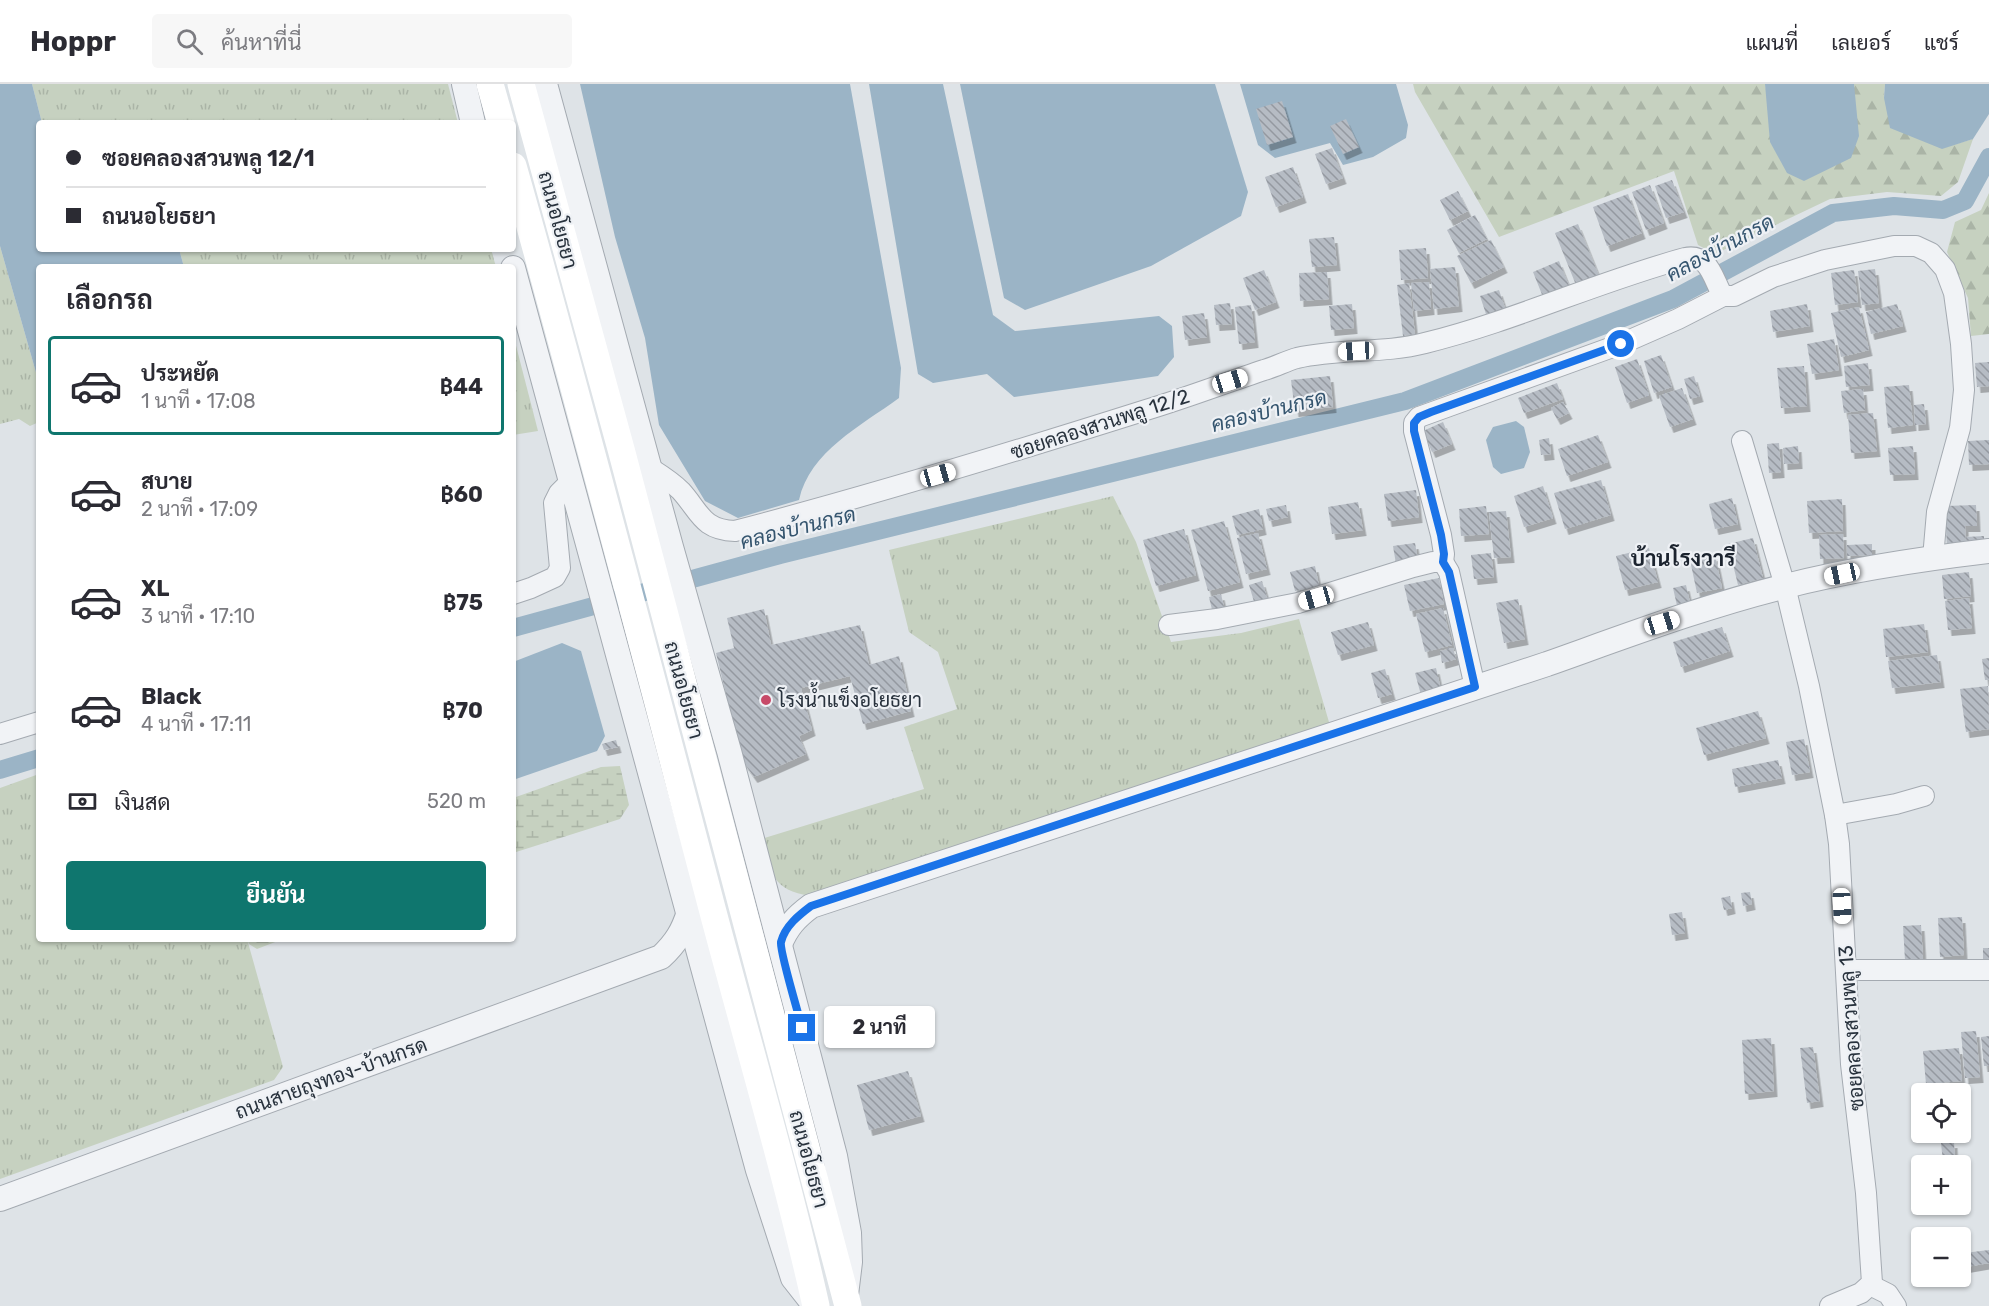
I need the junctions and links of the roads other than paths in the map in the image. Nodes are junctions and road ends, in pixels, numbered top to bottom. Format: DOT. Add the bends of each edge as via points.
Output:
graph roads {
  1 [pos="464,84"];
  2 [pos="490,84"];
  3 [pos="521,84"];
  4 [pos="545,84"];
  5 [pos="472,120"];
  6 [pos="500,120"];
  7 [pos="516,177"];
  8 [pos="516,278"];
  9 [pos="1721,292"];
  10 [pos="1742,441"];
  11 [pos="650,468"];
  12 [pos="572,480"];
  13 [pos="659,550"];
  14 [pos="1989,551"];
  15 [pos="1933,558"];
  16 [pos="1443,562"];
  17 [pos="608,563"];
  18 [pos="1785,586"];
  19 [pos="516,593"];
  20 [pos="674,602"];
  21 [pos="622,615"];
  22 [pos="1168,625"];
  23 [pos="1475,687"];
  24 [pos="36,723"];
  25 [pos="0,734"];
  26 [pos="1924,796"];
  27 [pos="1835,814"];
  28 [pos="765,888"];
  29 [pos="811,906"];
  30 [pos="689,912"];
  31 [pos="780,944"];
  32 [pos="661,957"];
  33 [pos="1845,970"];
  34 [pos="1989,970"];
  35 [pos="707,980"];
  36 [pos="0,1199"];
  37 [pos="1864,1295"];
  38 [pos="847,1301"];
  39 [pos="815,1306"];
  40 [pos="1830,1306"];
  41 [pos="1896,1306"];
  1 -- 5 [label="street"];
  2 -- 6 [label="main road"];
  3 -- 13 [label="main road, ถนนอโยธยา" via="621,449"];
  4 -- 11 [label="street, ถนนอโยธยา"];
  7 -- 17 [label="main road, ถนนอโยธยา" via="592,457"];
  8 -- 12 [label="street, ถนนอโยธยา"];
  9 -- 11 [label="street, ซอยคลองสวนพลู 12/2" via="1706,263 1685,258 1454,336 1410,346 1295,358 1157,407 993,458 735,531 705,523 682,492"];
  9 -- 15 [label="street" via="1734,296 1773,277 1825,260 1894,246 1916,246 1931,253 1945,269 1954,293 1964,390 1960,428 1937,512"];
  9 -- 16 [label="street" via="1678,319 1585,358 1419,417 1414,431 1441,535"];
  10 -- 18 [label="street, ซอยคลองสวนพลู 13"];
  11 -- 13 [label="street, ถนนอโยธยา"];
  12 -- 17 [label="street, ถนนอโยธยา"];
  12 -- 19 [label="street" via="554,503 560,568 555,577"];
  13 -- 20 [label="main road, ถนนอโยธยา"];
  14 -- 15 [label="street"];
  15 -- 18 [label="street"];
  16 -- 22 [label="street" via="1413,567 1298,603"];
  16 -- 23 [label="street" via="1449,572"];
  17 -- 21 [label="main road, ถนนอโยธยา"];
  18 -- 23 [label="street"];
  18 -- 27 [label="street, ซอยคลองสวนพลู 13"];
  20 -- 28 [label="street, ถนนอโยธยา"];
  20 -- 38 [label="main road, ถนนอโยธยา"];
  21 -- 30 [label="street, ถนนอโยธยา"];
  21 -- 39 [label="main road, ถนนอโยธยา" via="724,954 773,1131"];
  23 -- 29 [label="street"];
  24 -- 25 [label="street"];
  26 -- 27 [label="street"];
  27 -- 33 [label="street, ซอยคลองสวนพลู 13"];
  28 -- 29 [label="street" via="779,899"];
  28 -- 31 [label="street, ถนนอโยธยา"];
  29 -- 31 [label="street" via="791,924"];
  30 -- 32 [label="street, ถนนสายถุงทอง-บ้านกรด" via="675,944"];
  30 -- 35 [label="street, ถนนอโยธยา"];
  31 -- 38 [label="street, ถนนอโยธยา" via="835,1156 849,1233"];
  32 -- 35 [label="street" via="695,968"];
  32 -- 36 [label="street, ถนนสายถุงทอง-บ้านกรด"];
  33 -- 34 [label="street"];
  33 -- 37 [label="street, ซอยคลองสวนพลู 13" via="1866,1193"];
  35 -- 39 [label="street, ถนนอโยธยา" via="793,1278"];
  37 -- 40 [label="street"];
  37 -- 41 [label="street" via="1888,1294"];
}
